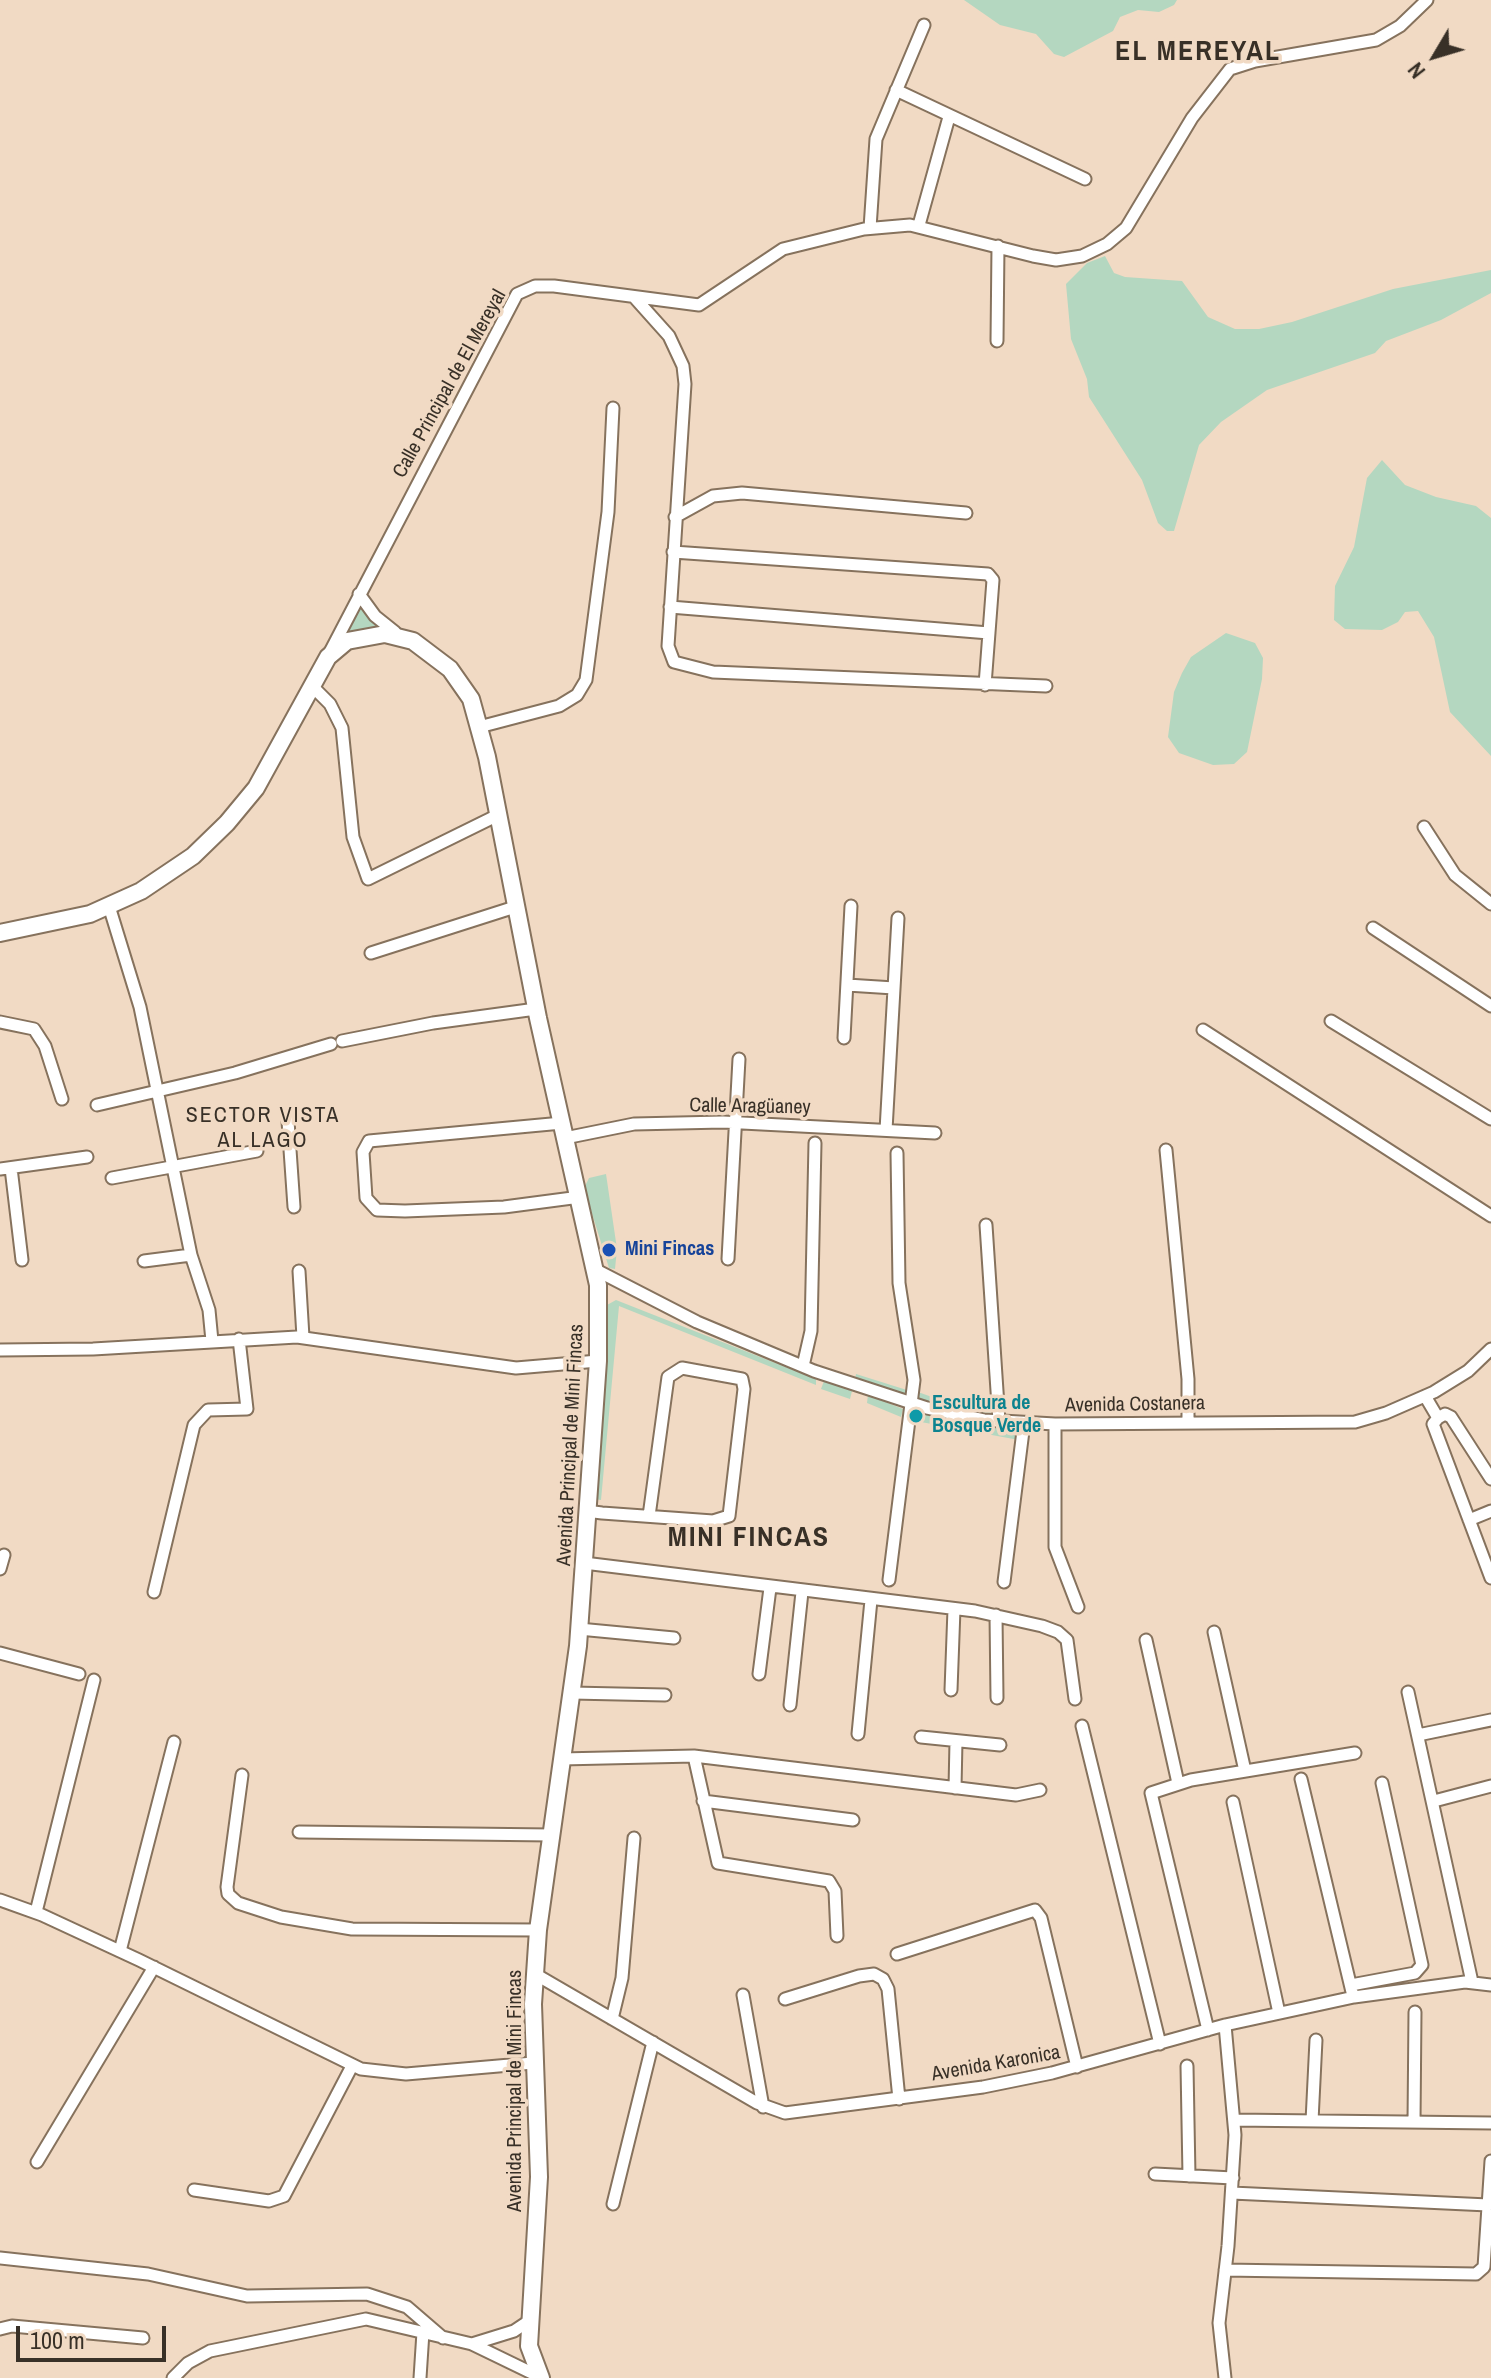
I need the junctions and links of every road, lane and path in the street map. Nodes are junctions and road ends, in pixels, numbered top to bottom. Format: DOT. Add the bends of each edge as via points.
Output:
graph roads {
  1 [pos="1427,0"];
  2 [pos="924,25"];
  3 [pos="896,90"];
  4 [pos="949,117"];
  5 [pos="1085,179"];
  6 [pos="919,225"];
  7 [pos="870,228"];
  8 [pos="998,246"];
  9 [pos="635,297"];
  10 [pos="997,341"];
  11 [pos="613,408"];
  12 [pos="966,513"];
  13 [pos="675,517"];
  14 [pos="673,552"];
  15 [pos="359,594"];
  16 [pos="670,607"];
  17 [pos="989,633"];
  18 [pos="399,635"];
  19 [pos="328,657"];
  20 [pos="985,685"];
  21 [pos="312,686"];
  22 [pos="1046,686"];
  23 [pos="479,727"];
  24 [pos="498,815"];
  25 [pos="1424,827"];
  26 [pos="1491,904"];
  27 [pos="109,906"];
  28 [pos="851,906"];
  29 [pos="515,907"];
  30 [pos="898,918"];
  31 [pos="1373,928"];
  32 [pos="0,933"];
  33 [pos="371,953"];
  34 [pos="847,985"];
  35 [pos="894,988"];
  36 [pos="1491,1006"];
  37 [pos="536,1009"];
  38 [pos="1331,1021"];
  39 [pos="0,1022"];
  40 [pos="1203,1030"];
  41 [pos="844,1038"];
  42 [pos="739,1059"];
  43 [pos="159,1091"];
  44 [pos="62,1099"];
  45 [pos="97,1105"];
  46 [pos="1491,1119"];
  47 [pos="288,1121"];
  48 [pos="734,1123"];
  49 [pos="564,1130"];
  50 [pos="886,1130"];
  51 [pos="935,1133"];
  52 [pos="815,1143"];
  53 [pos="1166,1150"];
  54 [pos="257,1151"];
  55 [pos="897,1153"];
  56 [pos="87,1157"];
  57 [pos="173,1166"];
  58 [pos="5,1168"];
  59 [pos="112,1178"];
  60 [pos="580,1197"];
  61 [pos="294,1207"];
  62 [pos="1491,1216"];
  63 [pos="986,1225"];
  64 [pos="191,1255"];
  65 [pos="728,1259"];
  66 [pos="22,1260"];
  67 [pos="144,1261"];
  68 [pos="596,1270"];
  69 [pos="299,1271"];
  70 [pos="303,1337"];
  71 [pos="239,1339"];
  72 [pos="212,1341"];
  73 [pos="1491,1349"];
  74 [pos="0,1350"];
  75 [pos="598,1361"];
  76 [pos="803,1366"];
  77 [pos="1425,1396"];
  78 [pos="910,1403"];
  79 [pos="1438,1418"];
  80 [pos="999,1421"];
  81 [pos="1024,1423"];
  82 [pos="1188,1423"];
  83 [pos="1055,1424"];
  84 [pos="1491,1479"];
  85 [pos="1491,1511"];
  86 [pos="588,1512"];
  87 [pos="649,1516"];
  88 [pos="1469,1520"];
  89 [pos="4,1555"];
  90 [pos="584,1563"];
  91 [pos="0,1569"];
  92 [pos="1491,1578"];
  93 [pos="889,1580"];
  94 [pos="1004,1582"];
  95 [pos="770,1588"];
  96 [pos="154,1592"];
  97 [pos="802,1592"];
  98 [pos="871,1600"];
  99 [pos="1078,1607"];
  100 [pos="954,1609"];
  101 [pos="996,1615"];
  102 [pos="579,1629"];
  103 [pos="1214,1632"];
  104 [pos="674,1638"];
  105 [pos="1146,1640"];
  106 [pos="0,1653"];
  107 [pos="79,1674"];
  108 [pos="759,1674"];
  109 [pos="94,1680"];
  110 [pos="951,1690"];
  111 [pos="1408,1692"];
  112 [pos="572,1693"];
  113 [pos="665,1695"];
  114 [pos="997,1698"];
  115 [pos="1075,1699"];
  116 [pos="790,1705"];
  117 [pos="1491,1720"];
  118 [pos="1082,1726"];
  119 [pos="858,1734"];
  120 [pos="1418,1735"];
  121 [pos="921,1737"];
  122 [pos="956,1741"];
  123 [pos="174,1742"];
  124 [pos="1000,1745"];
  125 [pos="1355,1753"];
  126 [pos="694,1756"];
  127 [pos="561,1759"];
  128 [pos="1245,1771"];
  129 [pos="242,1775"];
  130 [pos="1301,1779"];
  131 [pos="1178,1783"];
  132 [pos="1382,1783"];
  133 [pos="1491,1786"];
  134 [pos="955,1788"];
  135 [pos="1040,1790"];
  136 [pos="703,1801"];
  137 [pos="1434,1801"];
  138 [pos="1233,1802"];
  139 [pos="853,1820"];
  140 [pos="299,1832"];
  141 [pos="551,1835"];
  142 [pos="634,1838"];
  143 [pos="0,1900"];
  144 [pos="36,1912"];
  145 [pos="538,1930"];
  146 [pos="837,1936"];
  147 [pos="120,1951"];
  148 [pos="897,1954"];
  149 [pos="154,1967"];
  150 [pos="535,1974"];
  151 [pos="1472,1982"];
  152 [pos="1491,1985"];
  153 [pos="1352,1991"];
  154 [pos="743,1995"];
  155 [pos="785,1999"];
  156 [pos="1415,2012"];
  157 [pos="1279,2013"];
  158 [pos="612,2019"];
  159 [pos="1225,2025"];
  160 [pos="1208,2030"];
  161 [pos="1316,2040"];
  162 [pos="653,2042"];
  163 [pos="1160,2044"];
  164 [pos="533,2063"];
  165 [pos="352,2066"];
  166 [pos="1187,2066"];
  167 [pos="1077,2067"];
  168 [pos="899,2099"];
  169 [pos="763,2107"];
  170 [pos="1234,2120"];
  171 [pos="1312,2121"];
  172 [pos="1414,2122"];
  173 [pos="1491,2123"];
  174 [pos="1491,2161"];
  175 [pos="37,2162"];
  176 [pos="1155,2174"];
  177 [pos="1189,2176"];
  178 [pos="1233,2178"];
  179 [pos="194,2190"];
  180 [pos="1232,2193"];
  181 [pos="613,2204"];
  182 [pos="1488,2205"];
  183 [pos="0,2258"];
  184 [pos="1225,2270"];
  185 [pos="529,2321"];
  186 [pos="0,2329"];
  187 [pos="423,2332"];
  188 [pos="143,2338"];
  189 [pos="443,2338"];
  190 [pos="472,2344"];
  191 [pos="540,2377"];
  192 [pos="173,2378"];
  193 [pos="420,2378"];
  194 [pos="1225,2378"];
  1 -- 8 [label="street, Calle Principal de El Mereyal" via="1376,40 1230,69 1192,118 1126,228 1107,244 1056,260"];
  2 -- 3 [label="street"];
  3 -- 4 [label="street"];
  3 -- 7 [label="street" via="876,139"];
  4 -- 5 [label="street"];
  4 -- 6 [label="street"];
  6 -- 7 [label="street, Calle Principal de El Mereyal"];
  6 -- 8 [label="street, Calle Principal de El Mereyal"];
  7 -- 9 [label="street, Calle Principal de El Mereyal" via="783,249 699,305"];
  8 -- 10 [label="street"];
  9 -- 13 [label="street" via="669,336 683,366"];
  9 -- 15 [label="street, Calle Principal de El Mereyal" via="554,286 535,286 517,294"];
  11 -- 23 [label="street" via="608,512 586,680 577,695 559,706"];
  12 -- 13 [label="street" via="742,493 713,496"];
  13 -- 14 [label="street"];
  14 -- 16 [label="street"];
  14 -- 17 [label="street" via="988,574 993,580"];
  15 -- 18 [label="street"];
  15 -- 19 [label="street, Calle Principal de El Mereyal"];
  16 -- 17 [label="street"];
  16 -- 20 [label="street" via="669,654 686,668"];
  17 -- 20 [label="street"];
  18 -- 19 [label="street" via="355,637"];
  18 -- 23 [label="street, Avenida Principal de Mini Fincas" via="424,647 458,677"];
  19 -- 21 [label="street"];
  20 -- 22 [label="street"];
  21 -- 24 [label="street" via="330,704 342,728 351,822 368,879"];
  21 -- 27 [label="street" via="265,774 227,823 168,875"];
  23 -- 24 [label="street, Avenida Principal de Mini Fincas"];
  24 -- 29 [label="street, Avenida Principal de Mini Fincas"];
  25 -- 26 [label="street" via="1455,875"];
  27 -- 32 [label="street"];
  27 -- 43 [label="street"];
  28 -- 34 [label="street"];
  29 -- 33 [label="street"];
  29 -- 37 [label="street, Avenida Principal de Mini Fincas"];
  30 -- 35 [label="street"];
  31 -- 36 [label="street"];
  34 -- 35 [label="street"];
  34 -- 41 [label="street"];
  35 -- 50 [label="street"];
  37 -- 43 [label="street" via="337,1043"];
  37 -- 49 [label="street, Avenida Principal de Mini Fincas"];
  38 -- 46 [label="street"];
  39 -- 44 [label="street" via="34,1029"];
  40 -- 62 [label="street"];
  42 -- 48 [label="street"];
  43 -- 45 [label="street"];
  43 -- 57 [label="street"];
  47 -- 61 [label="street"];
  48 -- 49 [label="street, Calle Aragüaney"];
  48 -- 50 [label="street, Calle Aragüaney"];
  48 -- 65 [label="street"];
  49 -- 60 [label="street, Avenida Principal de Mini Fincas"];
  49 -- 60 [label="street, Calle Aragüaney" via="369,1141 363,1152 366,1198 377,1210 405,1211"];
  50 -- 51 [label="street, Calle Aragüaney"];
  52 -- 76 [label="street" via="811,1331"];
  53 -- 82 [label="street"];
  54 -- 57 [label="street"];
  55 -- 78 [label="street" via="899,1283 914,1369"];
  56 -- 58 [label="street"];
  57 -- 59 [label="street"];
  57 -- 64 [label="street"];
  58 -- 66 [label="street"];
  60 -- 68 [label="street, Avenida Principal de Mini Fincas"];
  63 -- 80 [label="street"];
  64 -- 67 [label="street"];
  64 -- 72 [label="street" via="209,1310"];
  68 -- 75 [label="street, Avenida Principal de Mini Fincas"];
  68 -- 76 [label="street, Avenida Costanera" via="697,1322"];
  69 -- 70 [label="street"];
  70 -- 71 [label="street"];
  70 -- 75 [label="street" via="516,1368"];
  71 -- 72 [label="street"];
  71 -- 96 [label="street" via="247,1409 208,1410 194,1425"];
  72 -- 74 [label="street"];
  73 -- 77 [label="street, Avenida Costanera" via="1468,1371"];
  75 -- 86 [label="street, Avenida Principal de Mini Fincas"];
  76 -- 78 [label="street, Avenida Costanera"];
  77 -- 79 [label="street"];
  77 -- 82 [label="street, Avenida Costanera" via="1355,1422"];
  78 -- 80 [label="street, Avenida Costanera"];
  78 -- 93 [label="street"];
  79 -- 84 [label="street" via="1451,1417"];
  79 -- 88 [label="street" via="1433,1424"];
  80 -- 81 [label="street, Avenida Costanera"];
  81 -- 83 [label="street, Avenida Costanera"];
  81 -- 94 [label="street"];
  82 -- 83 [label="street, Avenida Costanera"];
  83 -- 99 [label="street" via="1054,1539"];
  85 -- 88 [label="street"];
  86 -- 87 [label="street"];
  86 -- 90 [label="street, Avenida Principal de Mini Fincas"];
  87 -- 87 [label="street" via="713,1521 729,1516 742,1379 682,1368 668,1377"];
  88 -- 92 [label="street"];
  89 -- 91 [label="street"];
  90 -- 95 [label="street"];
  90 -- 102 [label="street, Avenida Principal de Mini Fincas"];
  95 -- 97 [label="street"];
  95 -- 108 [label="street"];
  97 -- 98 [label="street"];
  97 -- 116 [label="street"];
  98 -- 100 [label="street"];
  98 -- 119 [label="street"];
  100 -- 101 [label="street"];
  100 -- 110 [label="street"];
  101 -- 114 [label="street"];
  101 -- 115 [label="street" via="1063,1635 1069,1645"];
  102 -- 104 [label="street"];
  102 -- 112 [label="street, Avenida Principal de Mini Fincas"];
  103 -- 128 [label="street"];
  105 -- 131 [label="street"];
  106 -- 107 [label="street"];
  109 -- 144 [label="street"];
  111 -- 120 [label="street"];
  112 -- 113 [label="street"];
  112 -- 127 [label="street, Avenida Principal de Mini Fincas"];
  117 -- 120 [label="street"];
  118 -- 163 [label="street"];
  120 -- 137 [label="street"];
  121 -- 122 [label="street"];
  122 -- 124 [label="street"];
  122 -- 134 [label="street"];
  123 -- 147 [label="street"];
  125 -- 128 [label="street"];
  126 -- 127 [label="street"];
  126 -- 134 [label="street"];
  126 -- 136 [label="street"];
  127 -- 141 [label="street, Avenida Principal de Mini Fincas"];
  128 -- 131 [label="street"];
  129 -- 145 [label="street" via="227,1887 238,1903 281,1917 352,1929"];
  130 -- 153 [label="street"];
  131 -- 160 [label="street" via="1150,1796"];
  132 -- 153 [label="street" via="1422,1965 1415,1973"];
  133 -- 137 [label="street"];
  134 -- 135 [label="street" via="1016,1795"];
  136 -- 139 [label="street"];
  136 -- 146 [label="street" via="718,1863 829,1881 835,1891"];
  137 -- 151 [label="street"];
  138 -- 157 [label="street"];
  140 -- 141 [label="street"];
  141 -- 145 [label="street, Avenida Principal de Mini Fincas"];
  142 -- 158 [label="street" via="622,1978"];
  143 -- 144 [label="street"];
  144 -- 147 [label="street"];
  145 -- 150 [label="street, Avenida Principal de Mini Fincas"];
  147 -- 149 [label="street"];
  148 -- 167 [label="street" via="1035,1910"];
  149 -- 165 [label="street"];
  149 -- 175 [label="street"];
  150 -- 158 [label="street, Avenida Karonica"];
  150 -- 164 [label="street, Avenida Principal de Mini Fincas"];
  151 -- 152 [label="street, Avenida Karonica"];
  151 -- 153 [label="street, Avenida Karonica"];
  153 -- 157 [label="street, Avenida Karonica"];
  154 -- 169 [label="street"];
  155 -- 168 [label="street" via="859,1976 883,1979"];
  156 -- 172 [label="street"];
  157 -- 159 [label="street, Avenida Karonica"];
  158 -- 162 [label="street, Avenida Karonica"];
  159 -- 160 [label="street, Avenida Karonica"];
  159 -- 170 [label="street"];
  160 -- 163 [label="street, Avenida Karonica"];
  161 -- 171 [label="street"];
  162 -- 169 [label="street, Avenida Karonica"];
  162 -- 181 [label="street"];
  163 -- 167 [label="street, Avenida Karonica"];
  164 -- 165 [label="street" via="386,2075"];
  164 -- 185 [label="street, Avenida Principal de Mini Fincas" via="539,2177"];
  165 -- 179 [label="street" via="284,2196 269,2201"];
  166 -- 177 [label="street"];
  167 -- 168 [label="street, Avenida Karonica"];
  168 -- 169 [label="street, Avenida Karonica" via="796,2113"];
  170 -- 171 [label="street"];
  170 -- 178 [label="street"];
  171 -- 172 [label="street"];
  172 -- 173 [label="street"];
  174 -- 182 [label="street"];
  176 -- 177 [label="street"];
  177 -- 178 [label="street"];
  178 -- 180 [label="street"];
  180 -- 182 [label="street"];
  180 -- 184 [label="street"];
  182 -- 184 [label="street" via="1484,2267 1476,2274"];
  183 -- 189 [label="street" via="148,2274 247,2296 367,2294 407,2307"];
  184 -- 194 [label="street" via="1219,2323"];
  185 -- 190 [label="street" via="503,2336"];
  185 -- 191 [label="street, Avenida Principal de Mini Fincas" via="531,2360"];
  186 -- 188 [label="street"];
  187 -- 189 [label="street"];
  187 -- 192 [label="street" via="348,2320 210,2351"];
  187 -- 193 [label="street"];
  189 -- 190 [label="street"];
  190 -- 191 [label="street"];
}
